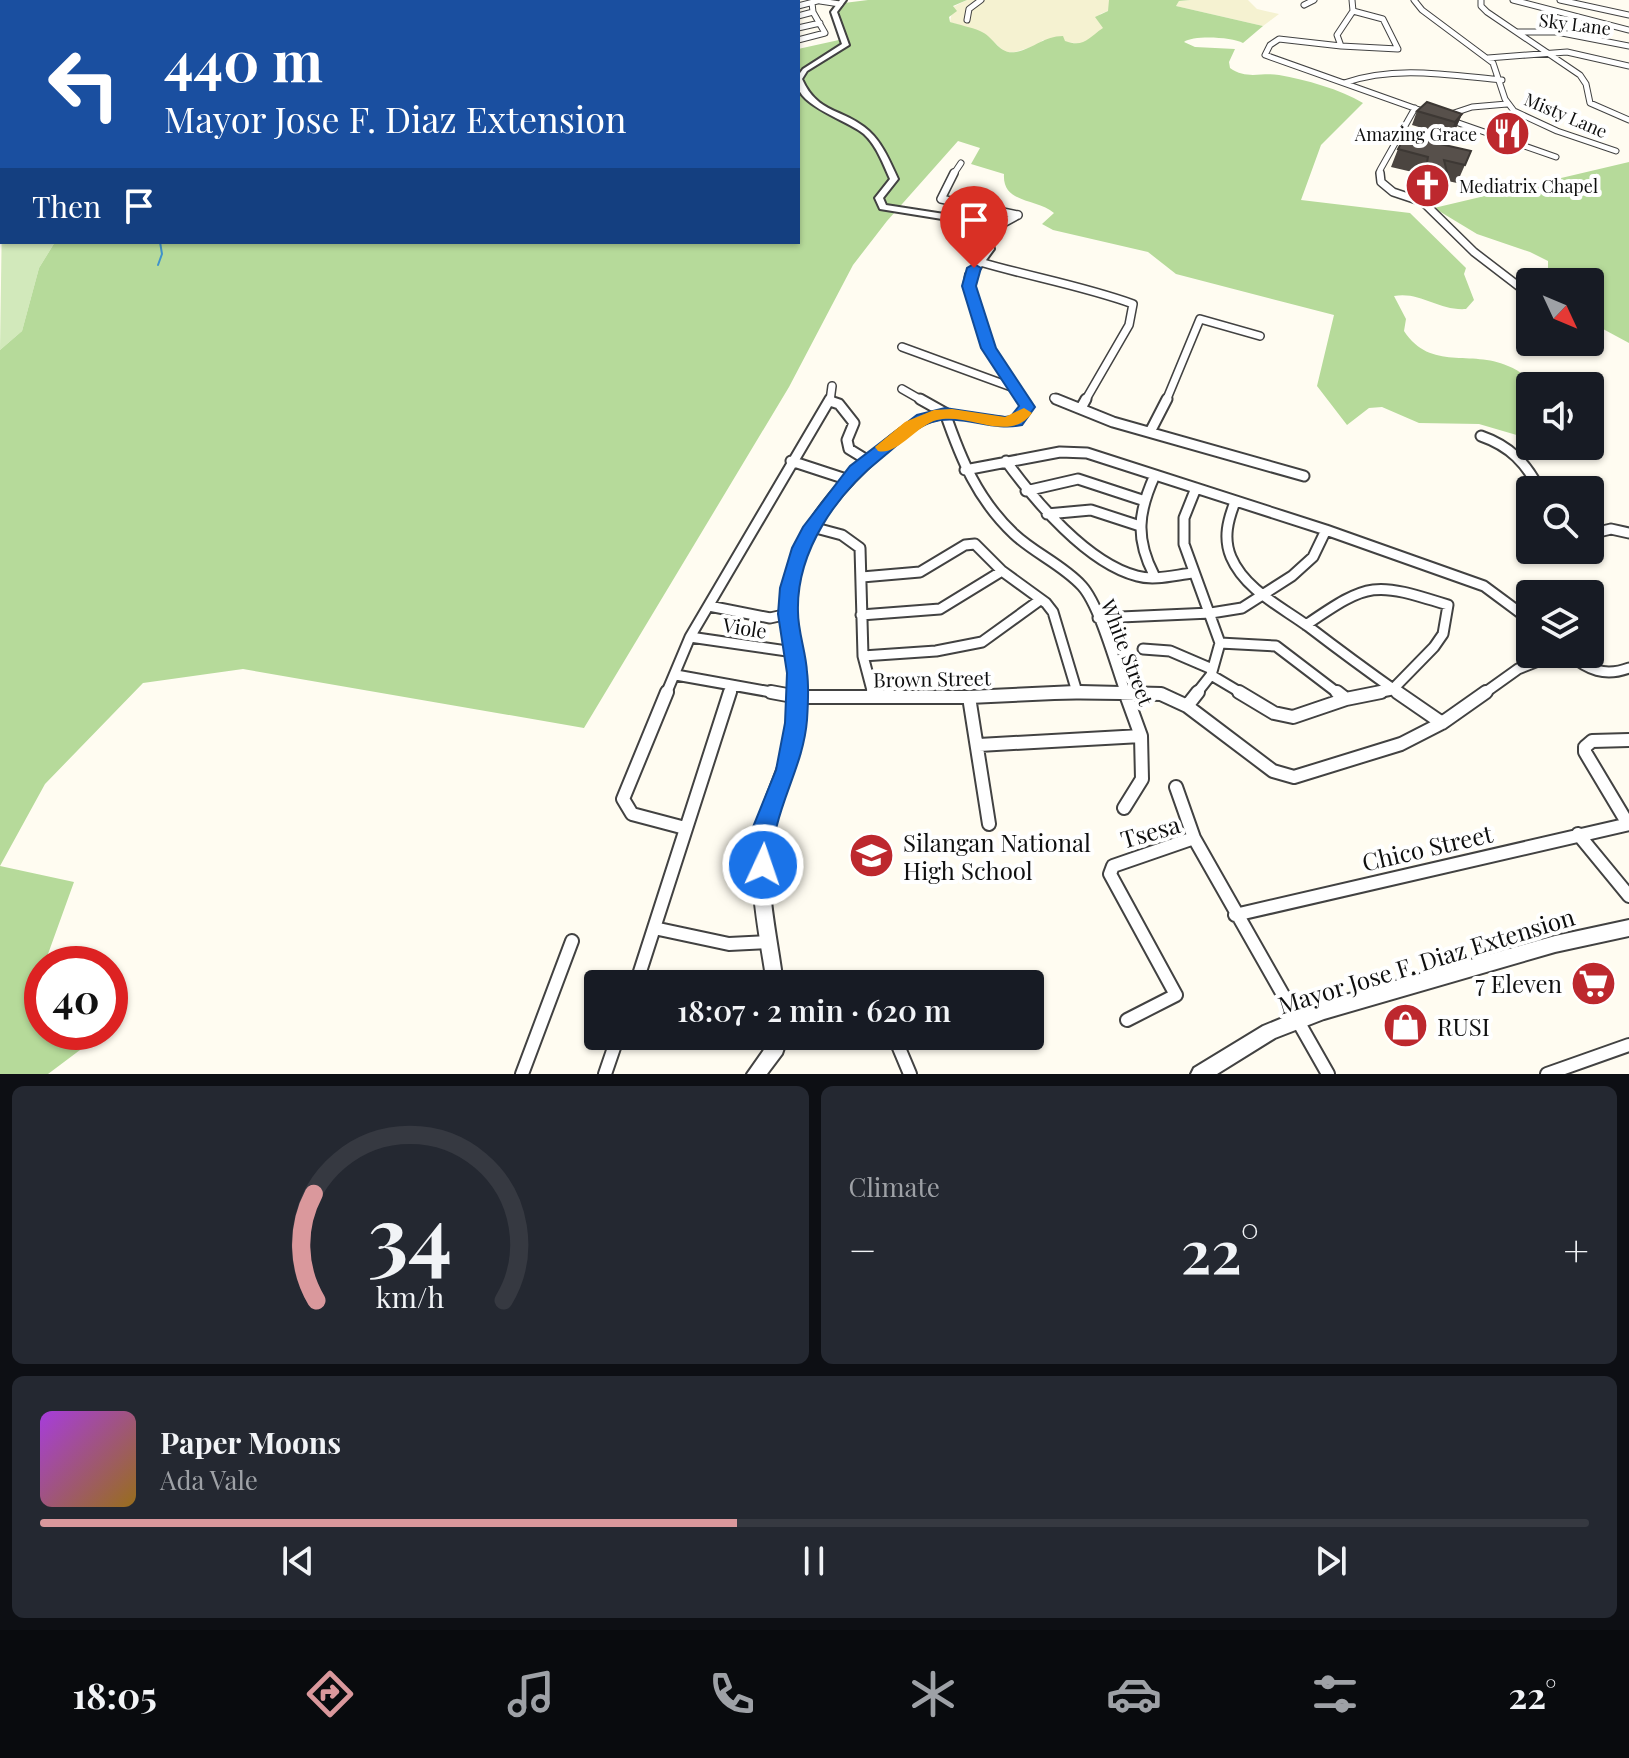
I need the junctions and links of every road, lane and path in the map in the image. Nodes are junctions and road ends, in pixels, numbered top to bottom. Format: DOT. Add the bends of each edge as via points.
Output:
graph roads {
  1 [pos="820,0"];
  2 [pos="981,0"];
  3 [pos="1314,0"];
  4 [pos="1352,0"];
  5 [pos="1414,0"];
  6 [pos="1481,0"];
  7 [pos="1513,0"];
  8 [pos="1560,0"];
  9 [pos="841,1"];
  10 [pos="812,3"];
  11 [pos="1304,5"];
  12 [pos="800,6"];
  13 [pos="1353,11"];
  14 [pos="813,12"];
  15 [pos="800,15"];
  16 [pos="1629,15"];
  17 [pos="967,20"];
  18 [pos="820,23"];
  19 [pos="800,28"];
  20 [pos="1629,30"];
  21 [pos="1517,32"];
  22 [pos="800,39"];
  23 [pos="1341,46"];
  24 [pos="1629,46"];
  25 [pos="1547,52"];
  26 [pos="1488,58"];
  27 [pos="1629,66"];
  28 [pos="800,75"];
  29 [pos="1502,80"];
  30 [pos="1344,83"];
  31 [pos="800,86"];
  32 [pos="1507,104"];
  33 [pos="1415,108"];
  34 [pos="1441,118"];
  35 [pos="1629,120"];
  36 [pos="1616,151"];
  37 [pos="1556,157"];
  38 [pos="961,163"];
  39 [pos="987,232"];
  40 [pos="980,262"];
  41 [pos="1516,284"];
  42 [pos="1260,336"];
  43 [pos="902,347"];
  44 [pos="832,386"];
  45 [pos="902,389"];
  46 [pos="1017,389"];
  47 [pos="1054,398"];
  48 [pos="830,401"];
  49 [pos="1081,408"];
  50 [pos="945,413"];
  51 [pos="1150,432"];
  52 [pos="1481,436"];
  53 [pos="867,460"];
  54 [pos="791,461"];
  55 [pos="1006,461"];
  56 [pos="965,470"];
  57 [pos="1155,475"];
  58 [pos="1304,476"];
  59 [pos="1533,476"];
  60 [pos="846,479"];
  61 [pos="1196,488"];
  62 [pos="1026,491"];
  63 [pos="1142,500"];
  64 [pos="1235,502"];
  65 [pos="1047,514"];
  66 [pos="1137,525"];
  67 [pos="812,527"];
  68 [pos="1326,530"];
  69 [pos="1604,531"];
  70 [pos="1629,533"];
  71 [pos="1002,571"];
  72 [pos="1193,573"];
  73 [pos="1154,575"];
  74 [pos="862,577"];
  75 [pos="1263,594"];
  76 [pos="1040,600"];
  77 [pos="709,606"];
  78 [pos="1516,610"];
  79 [pos="1211,613"];
  80 [pos="788,614"];
  81 [pos="861,615"];
  82 [pos="1098,618"];
  83 [pos="1306,625"];
  84 [pos="690,637"];
  85 [pos="1220,643"];
  86 [pos="1143,649"];
  87 [pos="794,652"];
  88 [pos="863,656"];
  89 [pos="1521,668"];
  90 [pos="1585,668"];
  91 [pos="1629,668"];
  92 [pos="1211,672"];
  93 [pos="676,675"];
  94 [pos="732,685"];
  95 [pos="1392,690"];
  96 [pos="1077,692"];
  97 [pos="1124,692"];
  98 [pos="798,697"];
  99 [pos="874,697"];
  100 [pos="969,697"];
  101 [pos="1346,699"];
  102 [pos="1187,706"];
  103 [pos="1442,723"];
  104 [pos="1141,736"];
  105 [pos="1629,740"];
  106 [pos="979,745"];
  107 [pos="1176,787"];
  108 [pos="1124,808"];
  109 [pos="989,824"];
  110 [pos="1628,824"];
  111 [pos="685,828"];
  112 [pos="1578,834"];
  113 [pos="1194,838"];
  114 [pos="1629,896"];
  115 [pos="1235,915"];
  116 [pos="654,928"];
  117 [pos="1629,928"];
  118 [pos="572,941"];
  119 [pos="770,942"];
  120 [pos="640,970"];
  121 [pos="773,970"];
  122 [pos="1127,1020"];
  123 [pos="1298,1020"];
  124 [pos="1629,1045"];
  125 [pos="613,1050"];
  126 [pos="775,1050"];
  127 [pos="900,1050"];
  128 [pos="1567,1071"];
  129 [pos="758,1073"];
  130 [pos="522,1074"];
  131 [pos="605,1074"];
  132 [pos="910,1074"];
  133 [pos="1200,1074"];
  134 [pos="1328,1074"];
  135 [pos="1547,1074"];
  1 -- 9 [label="street"];
  1 -- 10 [label="street"];
  2 -- 17 [label="street" via="969,9"];
  3 -- 11 [label="street"];
  4 -- 13 [label="street"];
  5 -- 26 [label="street, Misty Lane"];
  6 -- 21 [label="street" via="1483,9"];
  7 -- 20 [label="street"];
  8 -- 16 [label="street"];
  9 -- 28 [label="street" via="834,12 846,45"];
  10 -- 12 [label="street"];
  10 -- 14 [label="street"];
  13 -- 23 [label="street" via="1337,35"];
  13 -- 23 [label="street" via="1383,19 1398,49"];
  14 -- 15 [label="street"];
  14 -- 18 [label="street"];
  18 -- 19 [label="street"];
  18 -- 22 [label="street" via="825,33"];
  21 -- 24 [label="street, Sky Lane" via="1557,32"];
  21 -- 25 [label="street"];
  23 -- 30 [label="street" via="1279,39 1265,55"];
  25 -- 26 [label="street"];
  25 -- 27 [label="street"];
  25 -- 35 [label="street" via="1584,79 1590,103"];
  26 -- 29 [label="street, Misty Lane"];
  29 -- 30 [label="street" via="1396,74"];
  29 -- 32 [label="street, Misty Lane"];
  30 -- 33 [label="street"];
  31 -- 39 [label="street" via="810,101 866,131 874,142 894,179 879,198 883,207 970,221"];
  32 -- 34 [label="street" via="1472,107"];
  32 -- 36 [label="street, Misty Lane" via="1543,125"];
  33 -- 34 [label="street"];
  33 -- 41 [label="street" via="1380,175 1382,184 1423,202"];
  34 -- 37 [label="street"];
  38 -- 39 [label="street" via="941,199 1018,215"];
  39 -- 40 [label="street" via="990,249"];
  40 -- 46 [label="street" via="969,279 971,295 989,348"];
  40 -- 49 [label="street" via="1133,304 1129,325"];
  42 -- 51 [label="street" via="1200,319 1172,395"];
  43 -- 46 [label="street"];
  44 -- 48 [label="street"];
  45 -- 50 [label="street"];
  46 -- 50 [label="street" via="1027,407 1016,421"];
  47 -- 49 [label="street"];
  48 -- 53 [label="street" via="854,423 849,449"];
  48 -- 54 [label="street"];
  49 -- 51 [label="street"];
  50 -- 53 [label="street" via="922,419"];
  50 -- 56 [label="street, White Street"];
  51 -- 58 [label="street"];
  52 -- 59 [label="street" via="1527,463"];
  53 -- 60 [label="street"];
  54 -- 60 [label="street"];
  54 -- 77 [label="street"];
  55 -- 56 [label="street"];
  55 -- 57 [label="street" via="1072,451"];
  55 -- 62 [label="street"];
  56 -- 82 [label="street, White Street" via="1014,534 1083,587"];
  57 -- 61 [label="street"];
  57 -- 63 [label="street"];
  60 -- 67 [label="street"];
  61 -- 64 [label="street"];
  61 -- 72 [label="street" via="1184,518 1184,544"];
  62 -- 63 [label="street" via="1078,479"];
  62 -- 65 [label="street"];
  63 -- 66 [label="street"];
  64 -- 68 [label="street"];
  64 -- 75 [label="street" via="1225,527 1231,556"];
  65 -- 66 [label="street" via="1091,510"];
  65 -- 73 [label="street" via="1116,567 1139,577"];
  66 -- 73 [label="street" via="1141,553"];
  67 -- 74 [label="street" via="842,535 860,548"];
  67 -- 80 [label="street" via="794,567"];
  68 -- 75 [label="street" via="1313,557"];
  68 -- 78 [label="street" via="1484,586"];
  69 -- 70 [label="street"];
  71 -- 74 [label="street" via="970,543 920,572"];
  71 -- 76 [label="street"];
  71 -- 81 [label="street" via="940,609"];
  72 -- 73 [label="street"];
  72 -- 79 [label="street"];
  74 -- 81 [label="street"];
  75 -- 79 [label="street" via="1242,608"];
  75 -- 83 [label="street"];
  76 -- 88 [label="street" via="982,642"];
  76 -- 96 [label="street" via="1053,612"];
  77 -- 80 [label="street" via="770,618"];
  77 -- 84 [label="street"];
  79 -- 82 [label="street"];
  79 -- 85 [label="street"];
  80 -- 87 [label="street"];
  81 -- 88 [label="street"];
  82 -- 97 [label="street, White Street"];
  83 -- 95 [label="street"];
  83 -- 95 [label="street" via="1368,587 1387,586 1448,605 1443,634"];
  84 -- 87 [label="street, Viole"];
  84 -- 93 [label="street"];
  85 -- 92 [label="street"];
  85 -- 101 [label="street" via="1276,646"];
  86 -- 92 [label="street" via="1170,651"];
  87 -- 98 [label="street"];
  88 -- 99 [label="street"];
  89 -- 103 [label="street, Brown Street"];
  90 -- 91 [label="street" via="1609,674"];
  92 -- 101 [label="street" via="1285,716 1304,715"];
  92 -- 102 [label="street"];
  93 -- 94 [label="street, Brown Street"];
  93 -- 111 [label="street" via="623,799 632,814"];
  94 -- 98 [label="street, Brown Street"];
  94 -- 111 [label="street"];
  95 -- 101 [label="street"];
  95 -- 103 [label="street"];
  96 -- 97 [label="street, Brown Street"];
  96 -- 100 [label="street, Brown Street"];
  97 -- 102 [label="street, Brown Street" via="1161,694"];
  97 -- 104 [label="street, White Street"];
  98 -- 99 [label="street, Brown Street"];
  98 -- 119 [label="street" via="792,748 762,844"];
  99 -- 100 [label="street, Brown Street"];
  100 -- 106 [label="street"];
  102 -- 103 [label="street, Brown Street" via="1273,771 1294,777 1401,744"];
  104 -- 106 [label="street"];
  104 -- 108 [label="street, White Street" via="1142,779"];
  105 -- 110 [label="street" via="1592,741 1585,747"];
  106 -- 109 [label="street"];
  107 -- 113 [label="street"];
  110 -- 112 [label="street, Chico Street"];
  111 -- 116 [label="street"];
  112 -- 114 [label="street"];
  112 -- 115 [label="street, Chico Street"];
  113 -- 115 [label="street, Tsesa"];
  113 -- 122 [label="street, Tsesa" via="1113,866 1110,874 1176,995"];
  115 -- 123 [label="street, Tsesa"];
  116 -- 119 [label="street" via="729,944"];
  116 -- 120 [label="street"];
  117 -- 123 [label="street, Mayor Jose F. Diaz Extension" via="1539,948"];
  118 -- 130 [label="street"];
  119 -- 121 [label="street"];
  123 -- 133 [label="street, Mayor Jose F. Diaz Extension"];
  123 -- 134 [label="street, Tsesa"];
  124 -- 128 [label="street"];
  125 -- 131 [label="street"];
  126 -- 129 [label="street"];
  127 -- 132 [label="street"];
  128 -- 135 [label="street"];
}
